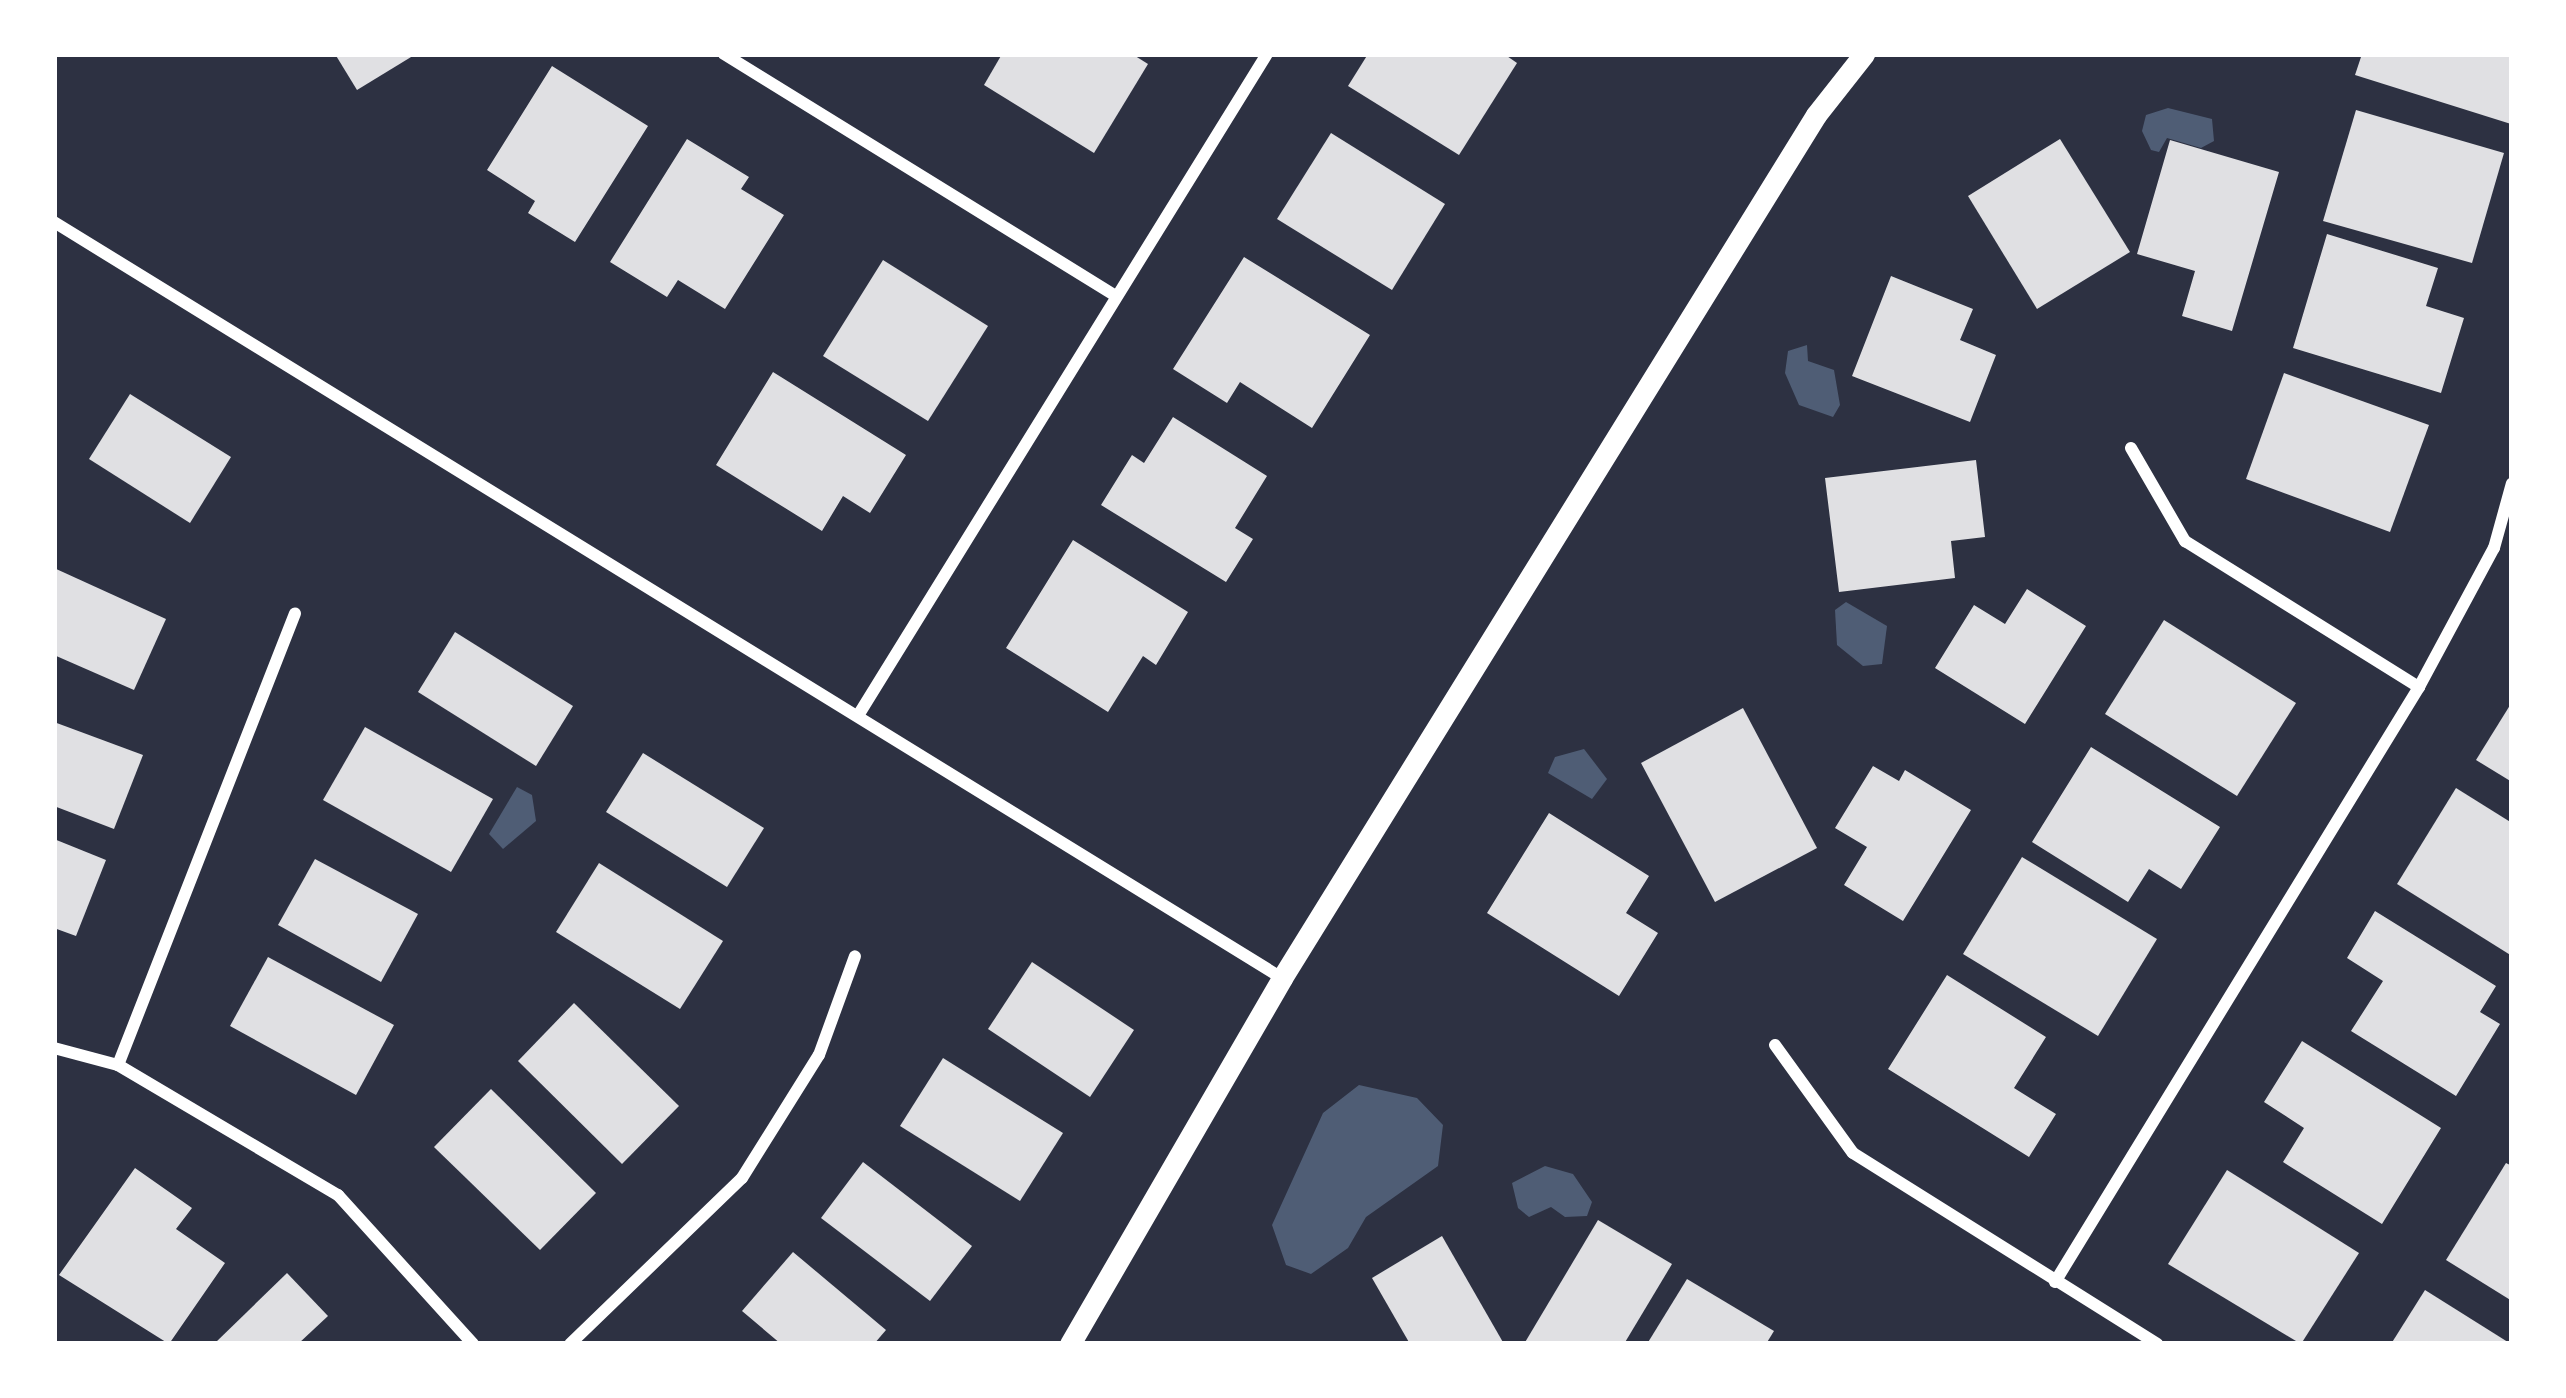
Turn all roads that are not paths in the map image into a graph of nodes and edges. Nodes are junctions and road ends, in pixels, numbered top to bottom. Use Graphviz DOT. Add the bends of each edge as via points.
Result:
graph roads {
  1 [pos="724,54"];
  2 [pos="1267,54"];
  3 [pos="1864,54"];
  4 [pos="54,223"];
  5 [pos="1116,296"];
  6 [pos="2131,448"];
  7 [pos="2512,483"];
  8 [pos="295,614"];
  9 [pos="2419,687"];
  10 [pos="860,714"];
  11 [pos="855,956"];
  12 [pos="1282,978"];
  13 [pos="1775,1045"];
  14 [pos="54,1048"];
  15 [pos="118,1065"];
  16 [pos="2055,1282"];
  17 [pos="473,1344"];
  18 [pos="570,1344"];
  19 [pos="1070,1344"];
  20 [pos="2157,1344"];
  1 -- 5 [label="street"];
  2 -- 5 [label="street"];
  3 -- 12 [label="street" via="1804,135"];
  4 -- 10 [label="street"];
  5 -- 10 [label="street"];
  6 -- 9 [label="street" via="2185,541"];
  7 -- 9 [label="street" via="2494,548"];
  8 -- 15 [label="street"];
  9 -- 16 [label="street"];
  10 -- 12 [label="street"];
  11 -- 18 [label="street" via="819,1054 742,1178"];
  12 -- 19 [label="street"];
  13 -- 16 [label="street" via="1853,1153"];
  14 -- 15 [label="street"];
  15 -- 17 [label="street" via="338,1195"];
  16 -- 20 [label="street"];
}
